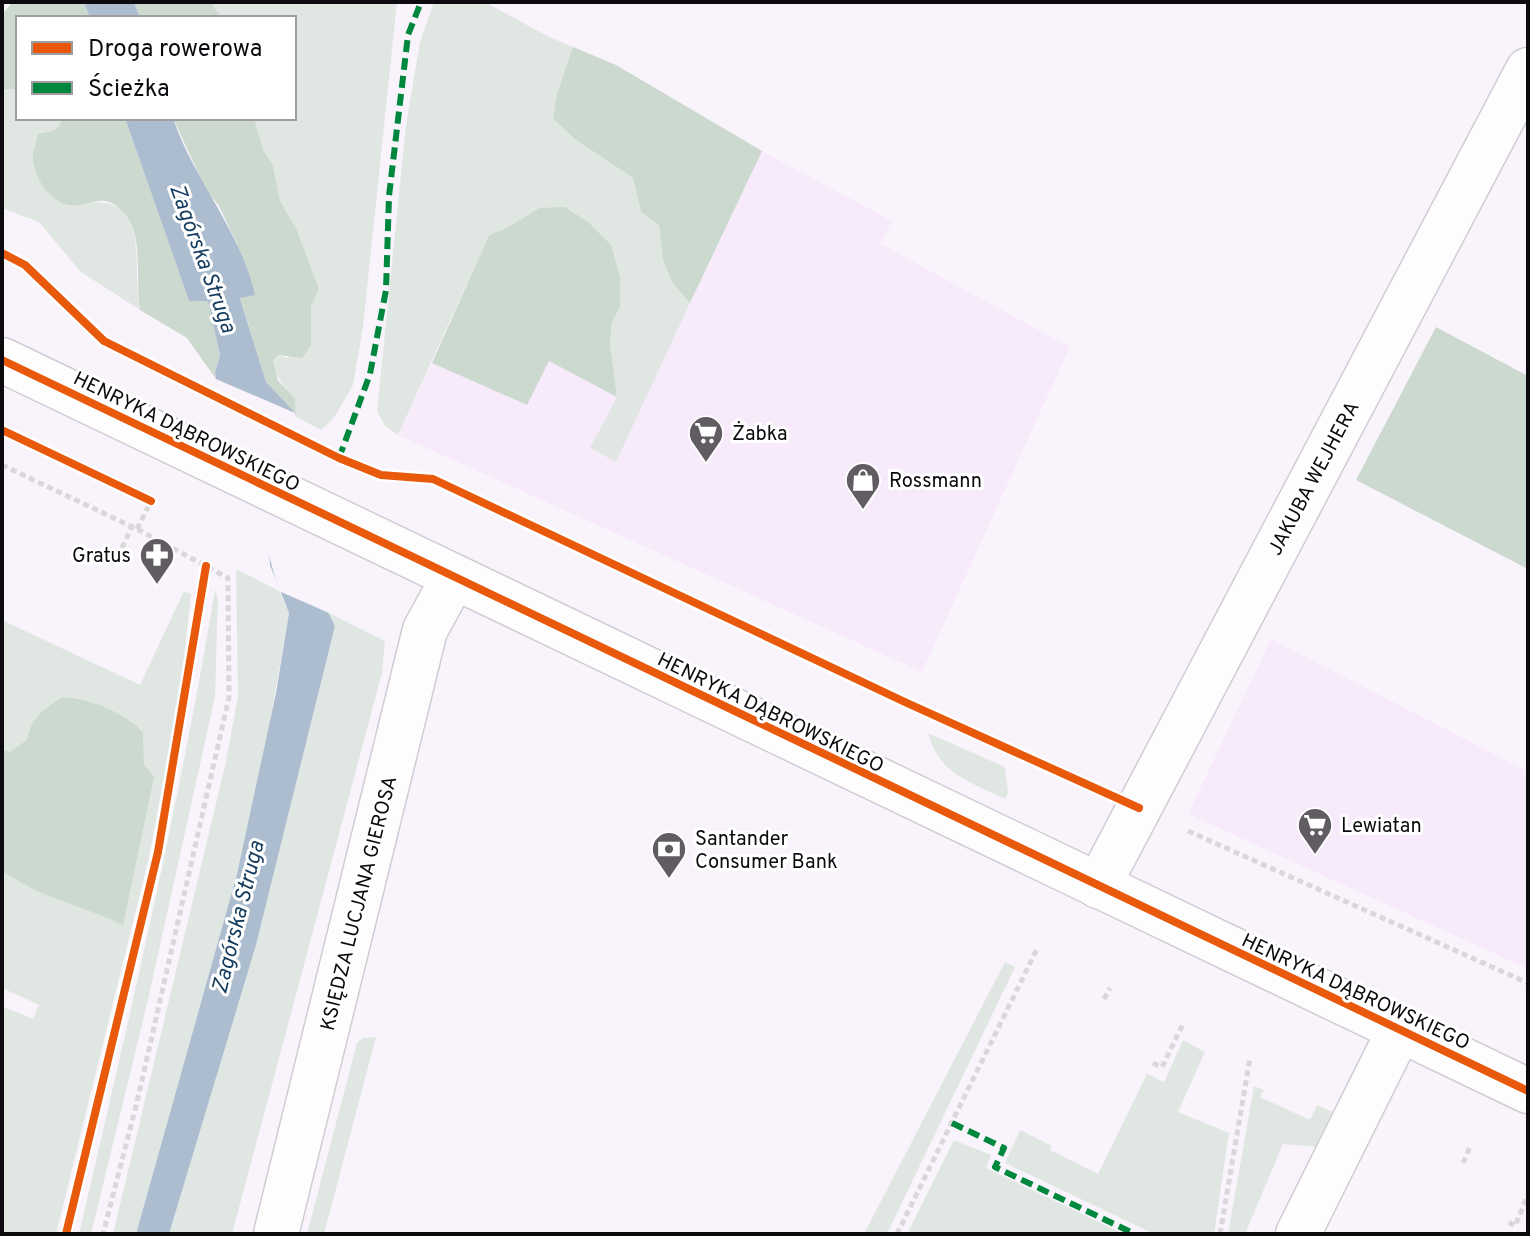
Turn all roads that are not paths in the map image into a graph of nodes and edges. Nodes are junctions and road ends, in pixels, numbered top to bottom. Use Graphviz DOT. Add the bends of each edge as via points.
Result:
graph roads {
  1 [pos="1528,70"];
  2 [pos="2,360"];
  3 [pos="454,577"];
  4 [pos="1098,886"];
  5 [pos="1400,1029"];
  6 [pos="1528,1091"];
  7 [pos="276,1234"];
  8 [pos="1298,1234"];
  1 -- 4 [label="street, JAKUBA WEJHERA"];
  2 -- 3 [label="street, HENRYKA DĄBROWSKIEGO"];
  3 -- 4 [label="street, HENRYKA DĄBROWSKIEGO"];
  3 -- 7 [label="street, KSIĘDZA LUCJANA GIEROSA" via="425,630"];
  4 -- 5 [label="street, HENRYKA DĄBROWSKIEGO"];
  5 -- 6 [label="street, HENRYKA DĄBROWSKIEGO"];
  5 -- 8 [label="street"];
}
